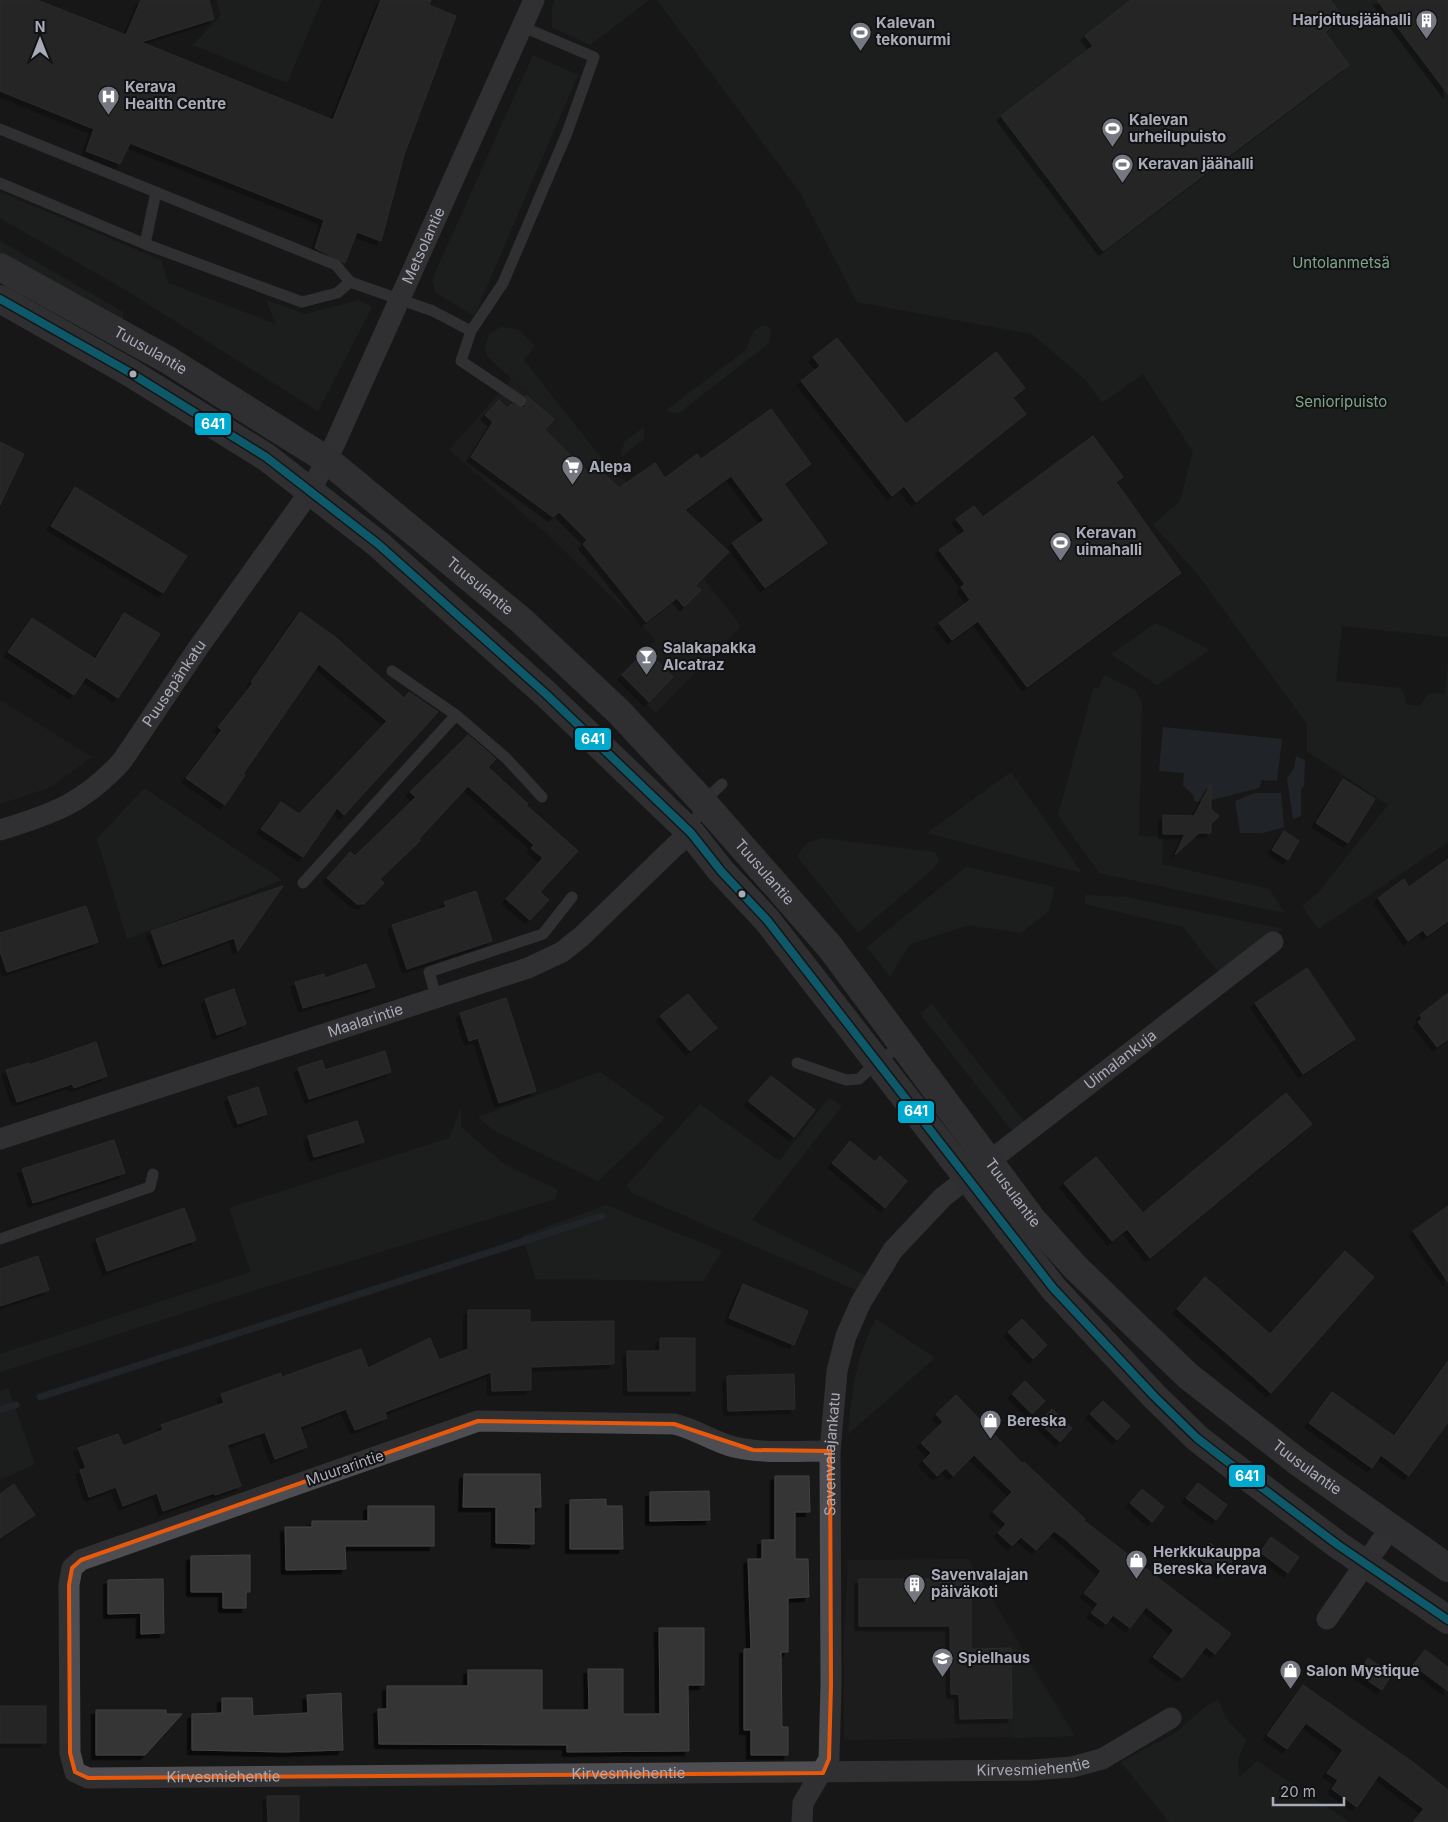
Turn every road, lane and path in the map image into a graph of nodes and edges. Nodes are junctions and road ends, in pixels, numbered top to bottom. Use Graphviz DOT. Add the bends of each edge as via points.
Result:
graph roads {
  1 [pos="534,0"];
  2 [pos="523,27"];
  3 [pos="0,129"];
  4 [pos="0,183"];
  5 [pos="156,192"];
  6 [pos="145,244"];
  7 [pos="0,267"];
  8 [pos="350,282"];
  9 [pos="0,299"];
  10 [pos="400,300"];
  11 [pos="470,331"];
  12 [pos="521,401"];
  13 [pos="327,460"];
  14 [pos="311,490"];
  15 [pos="392,671"];
  16 [pos="456,715"];
  17 [pos="722,784"];
  18 [pos="542,797"];
  19 [pos="703,802"];
  20 [pos="0,830"];
  21 [pos="691,833"];
  22 [pos="303,883"];
  23 [pos="572,897"];
  24 [pos="1273,942"];
  25 [pos="437,998"];
  26 [pos="914,1058"];
  27 [pos="877,1062"];
  28 [pos="797,1063"];
  29 [pos="0,1139"];
  30 [pos="990,1160"];
  31 [pos="153,1174"];
  32 [pos="968,1178"];
  33 [pos="0,1239"];
  34 [pos="830,1451"];
  35 [pos="1391,1527"];
  36 [pos="1365,1564"];
  37 [pos="1448,1568"];
  38 [pos="1327,1618"];
  39 [pos="1448,1620"];
  40 [pos="1171,1718"];
  41 [pos="75,1772"];
  42 [pos="823,1773"];
  43 [pos="802,1822"];
  1 -- 2 [label="street, Metsolantie"];
  2 -- 10 [label="street, Metsolantie"];
  2 -- 11 [label="lane" via="594,57 567,133 503,283"];
  3 -- 5 [label="lane"];
  4 -- 6 [label="lane"];
  5 -- 6 [label="lane"];
  5 -- 8 [label="lane" via="336,265"];
  6 -- 8 [label="lane" via="302,302 337,293"];
  7 -- 13 [label="main road, Tuusulantie" via="168,360"];
  8 -- 10 [label="lane"];
  9 -- 14 [label="main road, Tuusulantie" via="129,372 266,457"];
  10 -- 11 [label="lane" via="433,311"];
  10 -- 13 [label="street, Metsolantie"];
  11 -- 12 [label="lane" via="461,361"];
  13 -- 14 [label="street, Metsolantie"];
  13 -- 19 [label="main road, Tuusulantie" via="522,621 619,712"];
  14 -- 20 [label="street, Puusepänkatu" via="122,761 93,790 68,807"];
  14 -- 21 [label="main road, Tuusulantie" via="378,544 547,695"];
  15 -- 16 [label="lane"];
  16 -- 18 [label="lane" via="506,758"];
  16 -- 22 [label="lane"];
  17 -- 19 [label="lane"];
  19 -- 21 [label="lane"];
  19 -- 26 [label="main road, Tuusulantie" via="830,947"];
  21 -- 25 [label="street, Maalarintie" via="562,952 528,968"];
  21 -- 27 [label="main road, Tuusulantie" via="767,920"];
  23 -- 25 [label="lane" via="543,934 428,972"];
  24 -- 30 [label="street, Uimalankuja"];
  25 -- 29 [label="street, Maalarintie"];
  26 -- 27 [label="lane" via="893,1051"];
  26 -- 30 [label="main road, Tuusulantie"];
  27 -- 28 [label="lane" via="858,1079 846,1080"];
  27 -- 32 [label="main road, Tuusulantie"];
  30 -- 32 [label="street, Uimalankuja"];
  30 -- 35 [label="main road, Tuusulantie" via="1032,1219 1076,1268 1188,1376 1298,1462"];
  31 -- 33 [label="lane" via="150,1187"];
  32 -- 34 [label="street, Savenvalajankatu" via="943,1197 893,1250 861,1302 846,1336 837,1371"];
  32 -- 36 [label="main road, Tuusulantie" via="1053,1288 1154,1396 1224,1459"];
  34 -- 41 [label="street, Muurarintie" via="753,1450 732,1446 693,1428 674,1424 478,1421 81,1560 72,1568 69,1585 70,1753"];
  34 -- 42 [label="street, Savenvalajankatu" via="831,1685 829,1759"];
  35 -- 36 [label="street"];
  35 -- 37 [label="main road, Tuusulantie"];
  36 -- 38 [label="street"];
  36 -- 39 [label="main road, Tuusulantie"];
  40 -- 42 [label="street, Kirvesmiehentie" via="1102,1759 1072,1767"];
  41 -- 42 [label="street, Kirvesmiehentie" via="88,1778"];
  42 -- 43 [label="street, Savenvalajankatu" via="803,1804"];
}
